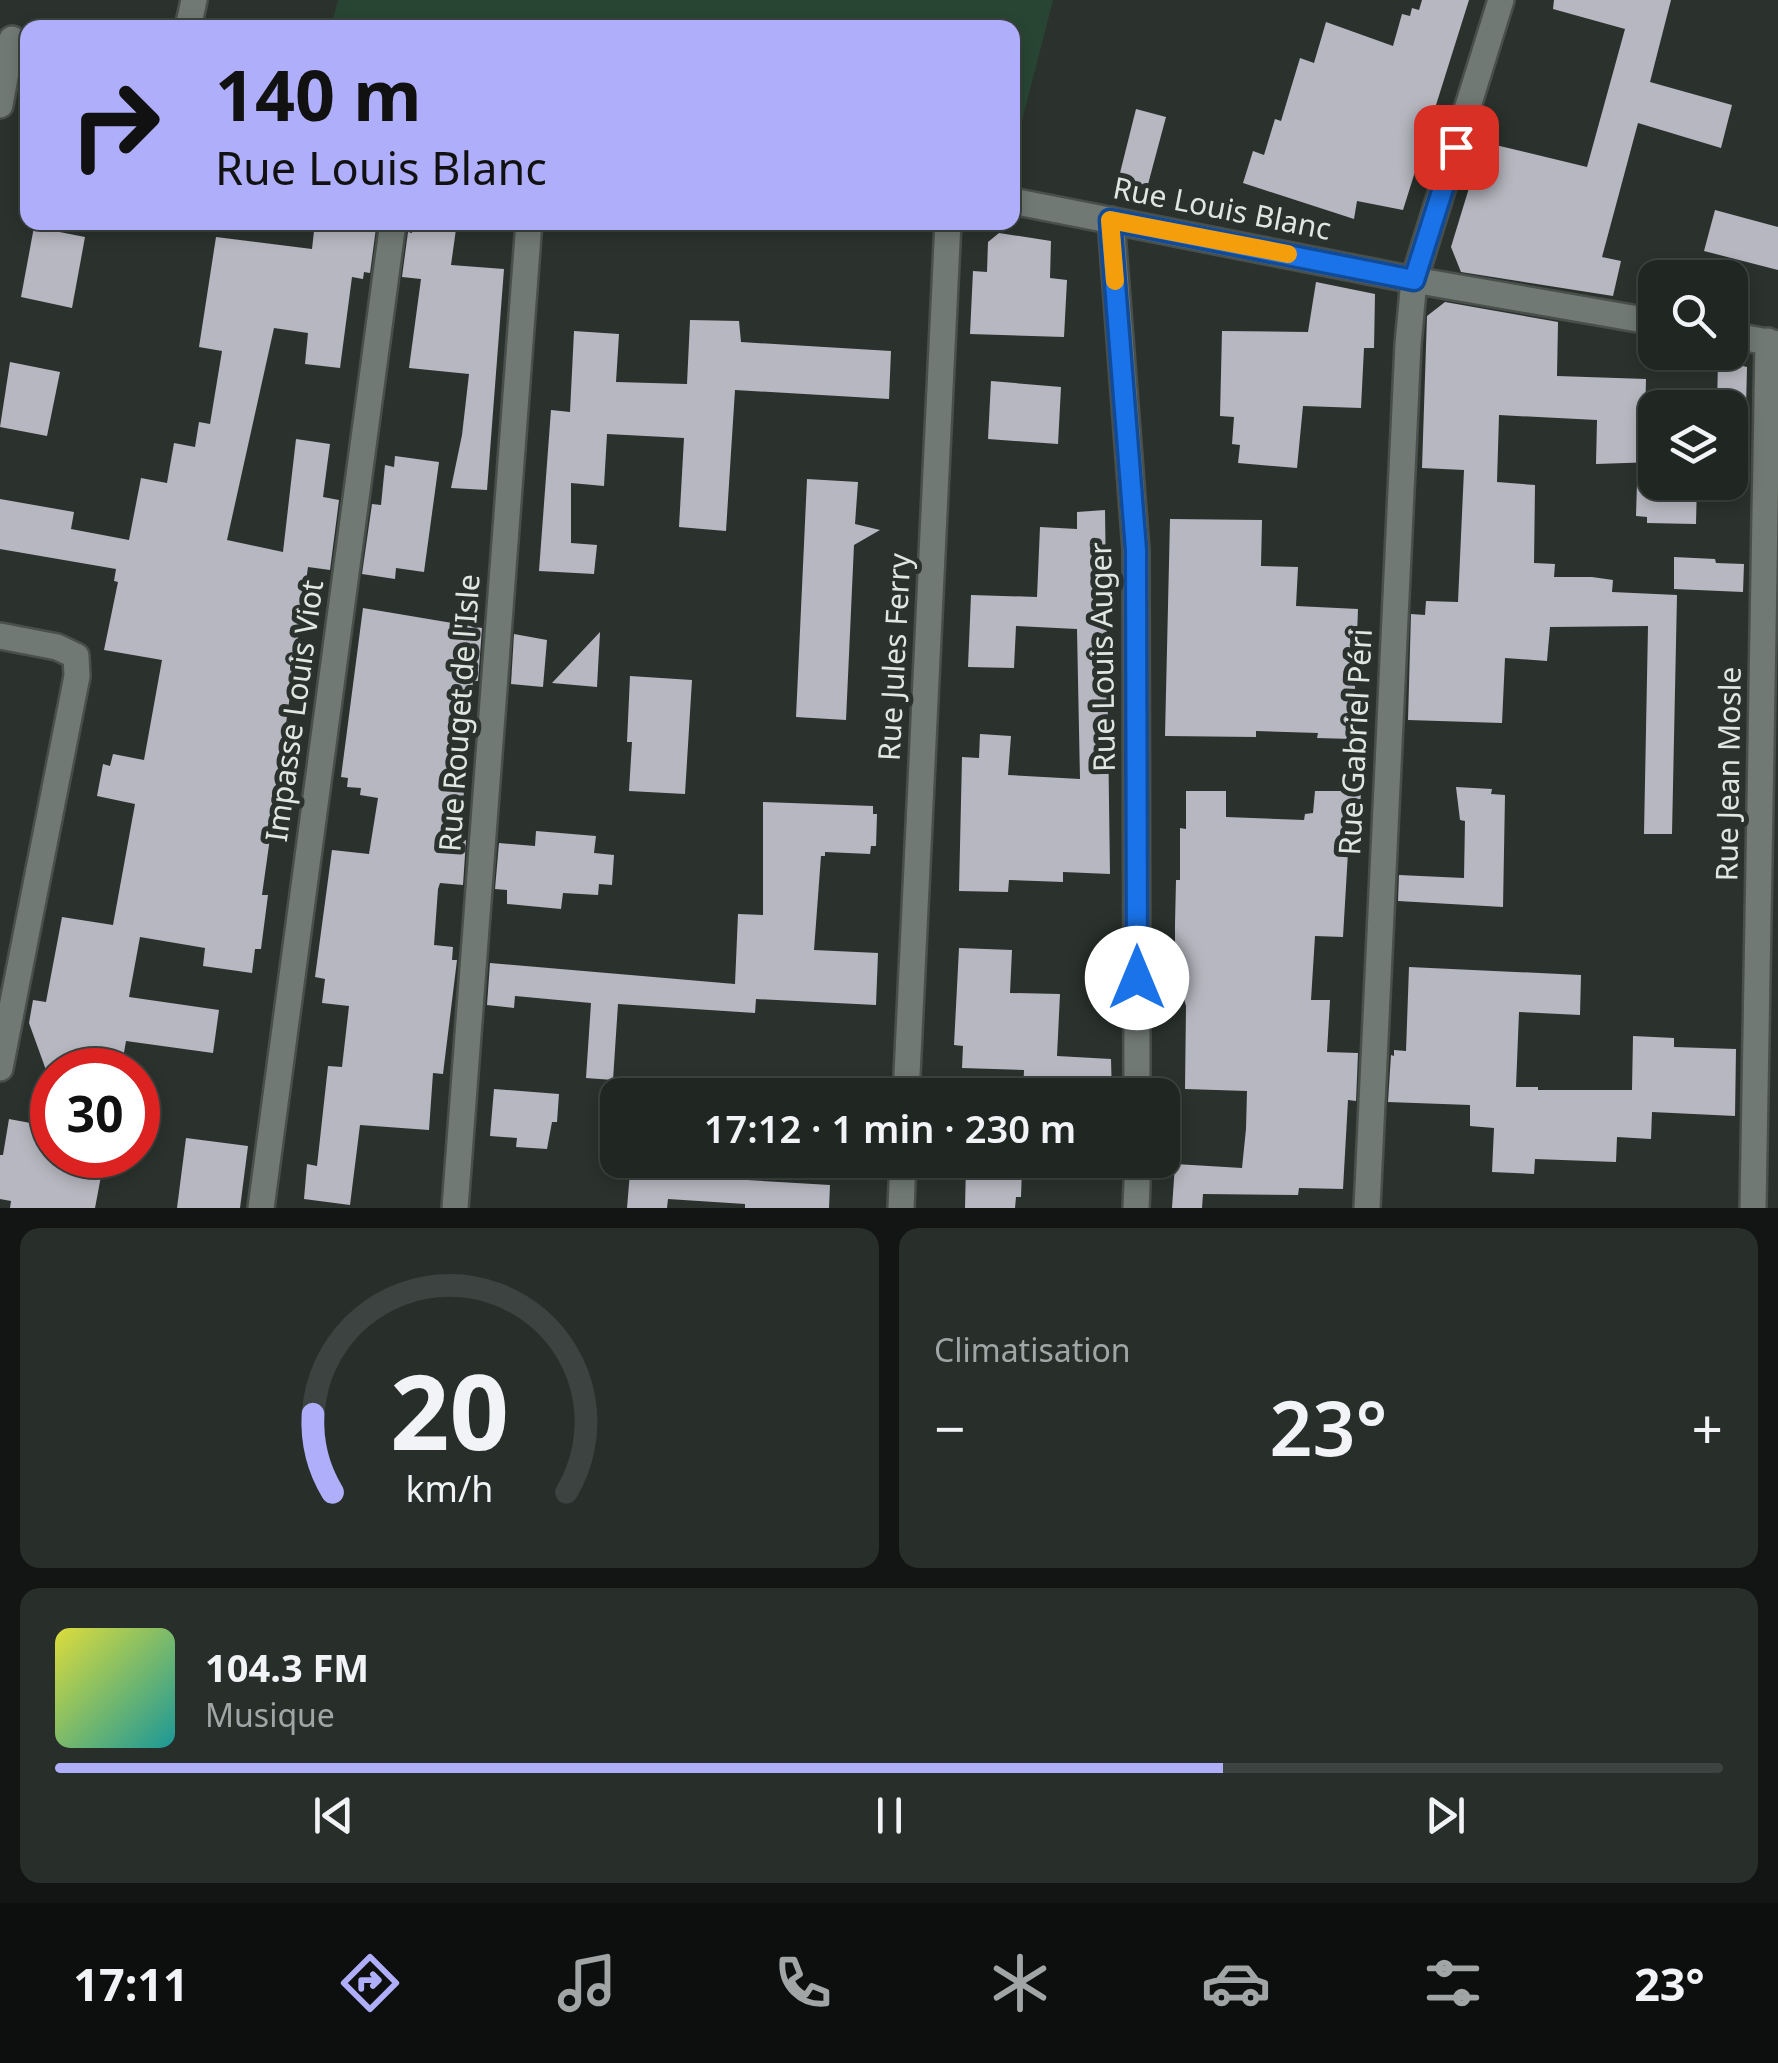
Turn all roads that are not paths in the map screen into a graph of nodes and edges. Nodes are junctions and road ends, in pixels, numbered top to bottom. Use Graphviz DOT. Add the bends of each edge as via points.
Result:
graph roads {
  1 [pos="1502,0"];
  2 [pos="13,39"];
  3 [pos="0,105"];
  4 [pos="1020,203"];
  5 [pos="1110,220"];
  6 [pos="392,230"];
  7 [pos="528,230"];
  8 [pos="948,230"];
  9 [pos="1414,280"];
  10 [pos="1638,319"];
  11 [pos="1748,338"];
  12 [pos="1773,342"];
  13 [pos="0,636"];
  14 [pos="0,1068"];
  15 [pos="907,1078"];
  16 [pos="1137,1078"];
  17 [pos="902,1178"];
  18 [pos="1137,1178"];
  19 [pos="260,1208"];
  20 [pos="455,1208"];
  21 [pos="901,1208"];
  22 [pos="1136,1208"];
  23 [pos="1367,1208"];
  24 [pos="1753,1208"];
  1 -- 9 [label="street, Rue Gabriel Péri"];
  2 -- 3 [label="street"];
  4 -- 5 [label="street, Rue Louis Blanc"];
  5 -- 9 [label="street, Rue Louis Blanc"];
  5 -- 16 [label="street, Rue Louis Auger" via="1136,550"];
  6 -- 19 [label="street, Impasse Louis Viot"];
  7 -- 20 [label="street, Rue Rouget de l'Isle"];
  8 -- 15 [label="street, Rue Jules Ferry"];
  9 -- 10 [label="street, Rue Louis Blanc"];
  9 -- 23 [label="street, Rue Gabriel Péri"];
  11 -- 12 [label="street"];
  12 -- 24 [label="street, Rue Jean Mosle"];
  13 -- 14 [label="street" via="76,656 77,676"];
  17 -- 21 [label="street"];
  18 -- 22 [label="street"];
}
